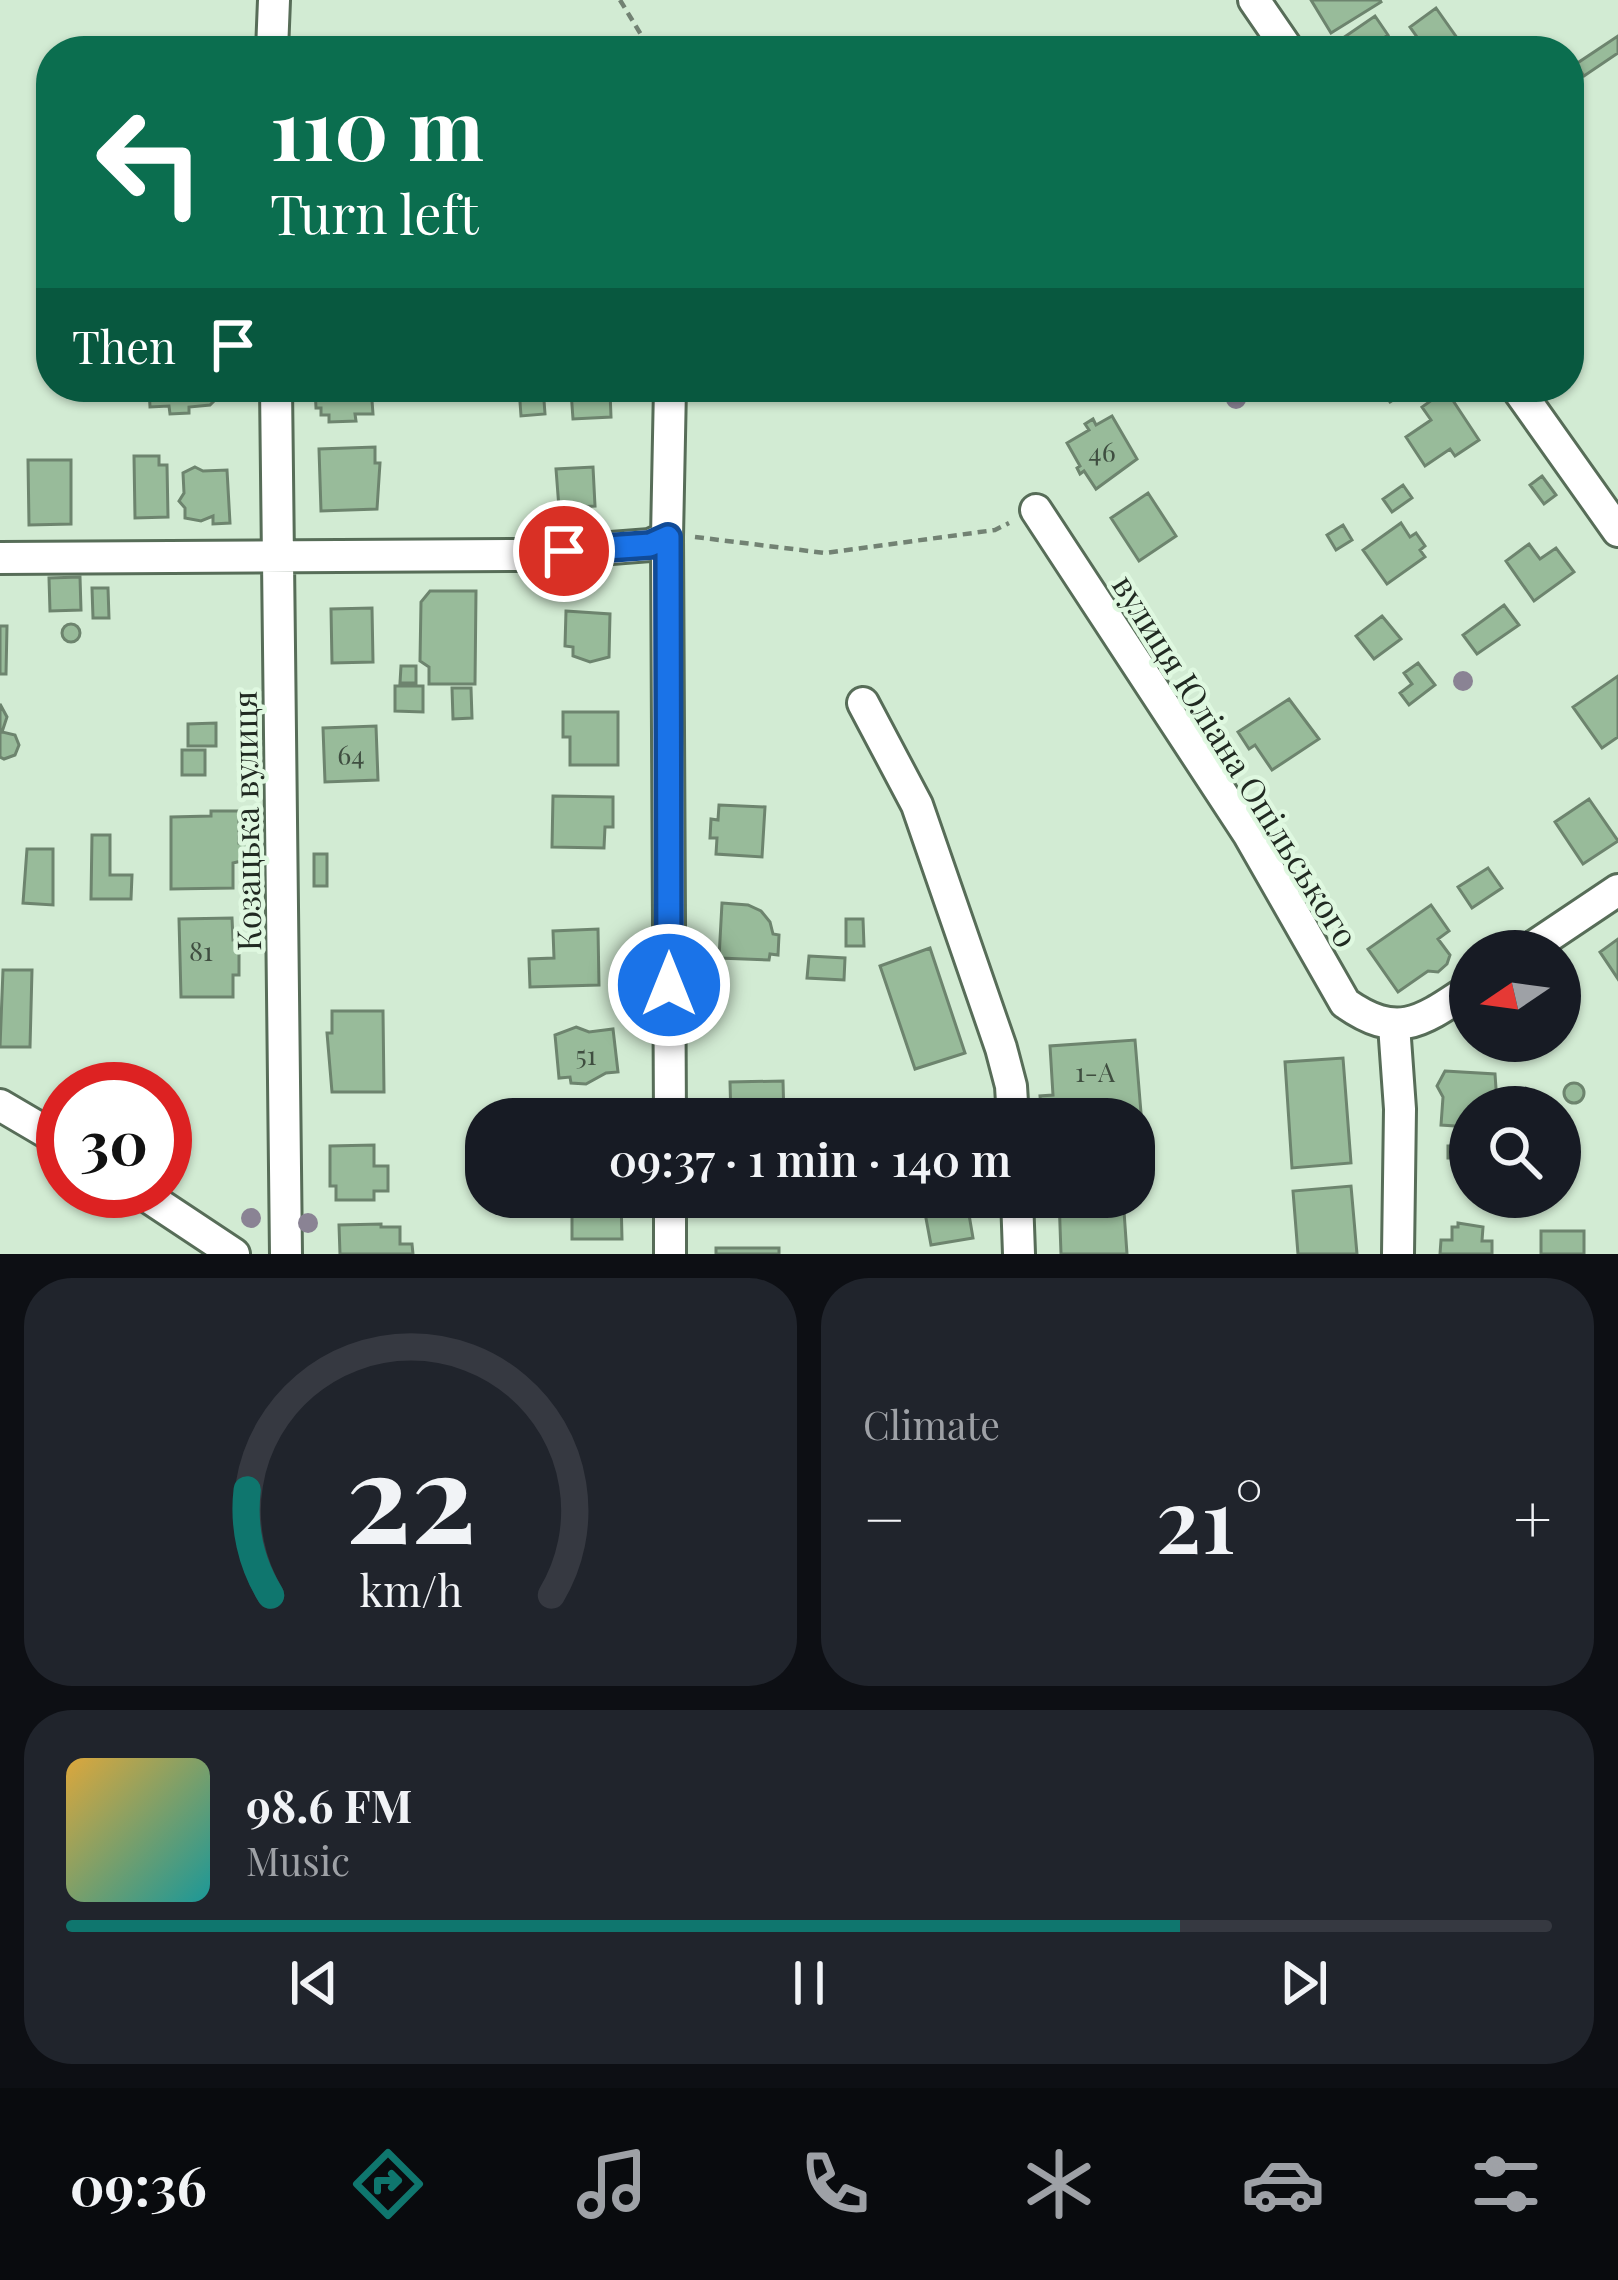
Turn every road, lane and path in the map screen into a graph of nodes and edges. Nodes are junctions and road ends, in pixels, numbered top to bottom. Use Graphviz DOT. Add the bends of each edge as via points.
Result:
graph roads {
  1 [pos="274,0"];
  2 [pos="620,0"];
  3 [pos="1254,0"];
  4 [pos="273,36"];
  5 [pos="642,36"];
  6 [pos="1279,36"];
  7 [pos="275,402"];
  8 [pos="670,402"];
  9 [pos="1527,402"];
  10 [pos="1036,510"];
  11 [pos="1618,531"];
  12 [pos="668,537"];
  13 [pos="0,558"];
  14 [pos="278,558"];
  15 [pos="863,703"];
  16 [pos="1618,890"];
  17 [pos="1558,930"];
  18 [pos="1449,1004"];
  19 [pos="1394,1025"];
  20 [pos="670,1098"];
  21 [pos="1011,1098"];
  22 [pos="0,1105"];
  23 [pos="36,1126"];
  24 [pos="180,1218"];
  25 [pos="670,1218"];
  26 [pos="1017,1218"];
  27 [pos="234,1254"];
  28 [pos="286,1254"];
  29 [pos="670,1254"];
  30 [pos="1019,1254"];
  31 [pos="1398,1254"];
  1 -- 4 [label="street"];
  2 -- 5 [label="path"];
  3 -- 6 [label="street"];
  7 -- 14 [label="street, Козацька вулиця"];
  8 -- 12 [label="street"];
  9 -- 11 [label="street"];
  10 -- 12 [label="path" via="995,530 825,553"];
  10 -- 19 [label="street, вулиця Юліана Опільського" via="1249,835 1346,1003 1372,1022"];
  12 -- 14 [label="street" via="521,555"];
  12 -- 20 [label="street"];
  13 -- 14 [label="street"];
  14 -- 28 [label="street, Козацька вулиця"];
  15 -- 21 [label="street" via="917,805"];
  16 -- 17 [label="street"];
  18 -- 19 [label="street"];
  19 -- 31 [label="street"];
  22 -- 23 [label="street"];
  24 -- 27 [label="street"];
  25 -- 29 [label="street"];
  26 -- 30 [label="street"];
}
